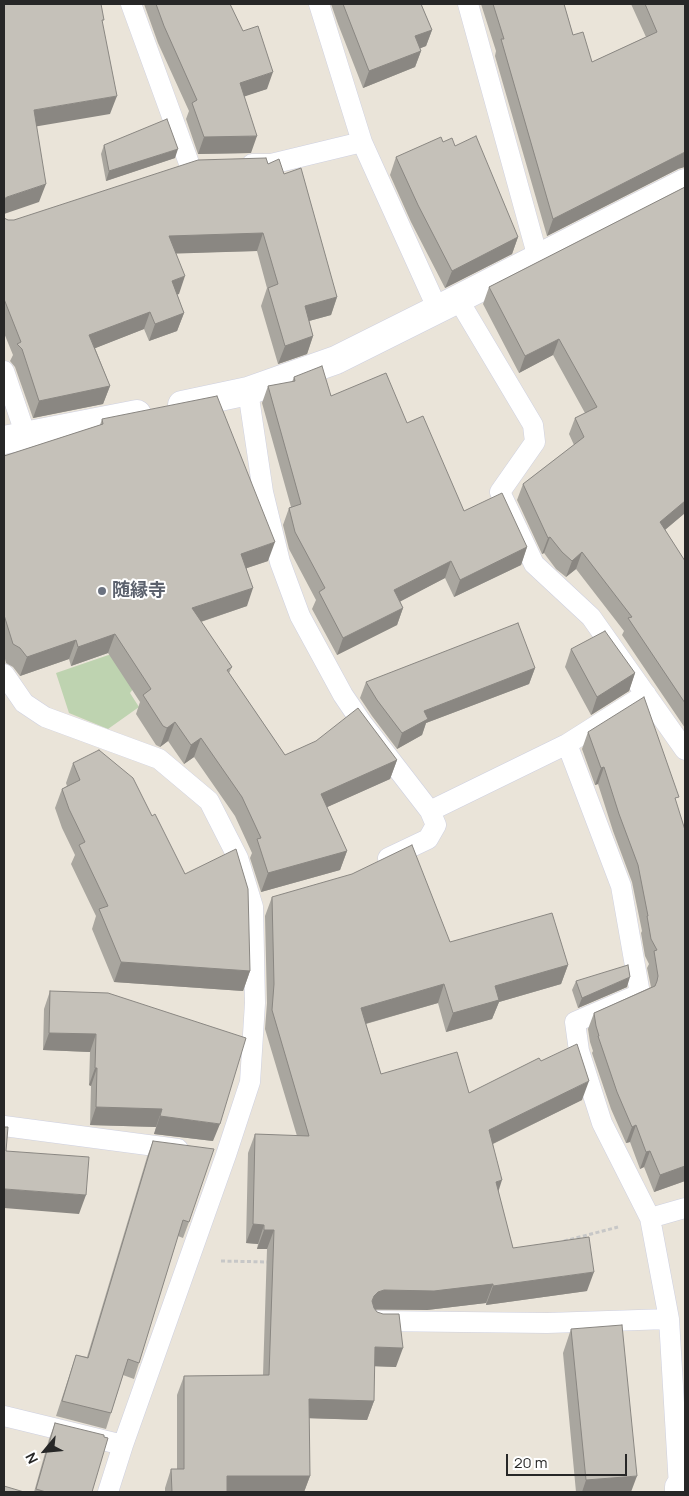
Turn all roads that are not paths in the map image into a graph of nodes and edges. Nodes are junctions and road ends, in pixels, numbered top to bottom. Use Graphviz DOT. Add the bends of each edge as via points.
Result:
graph roads {
  1 [pos="131,4"];
  2 [pos="318,4"];
  3 [pos="468,4"];
  4 [pos="362,142"];
  5 [pos="235,165"];
  6 [pos="189,168"];
  7 [pos="685,183"];
  8 [pos="538,258"];
  9 [pos="448,304"];
  10 [pos="4,371"];
  11 [pos="248,391"];
  12 [pos="15,438"];
  13 [pos="4,674"];
  14 [pos="646,694"];
  15 [pos="567,744"];
  16 [pos="685,750"];
  17 [pos="430,811"];
  18 [pos="368,869"];
  19 [pos="4,1126"];
  20 [pos="210,1153"];
  21 [pos="685,1208"];
  22 [pos="650,1218"];
  23 [pos="669,1319"];
  24 [pos="377,1321"];
  25 [pos="4,1416"];
  26 [pos="122,1445"];
  27 [pos="681,1488"];
  28 [pos="108,1492"];
  1 -- 6 [label="lane"];
  2 -- 4 [label="lane"];
  3 -- 8 [label="lane"];
  4 -- 5 [label="lane" via="271,164"];
  4 -- 9 [label="lane"];
  7 -- 8 [label="street"];
  8 -- 9 [label="street"];
  9 -- 11 [label="street" via="336,360"];
  9 -- 14 [label="lane" via="533,425 535,442 500,492 534,564 590,617"];
  10 -- 12 [label="lane"];
  11 -- 12 [label="street"];
  11 -- 17 [label="lane" via="263,492 280,562 300,616 343,695"];
  13 -- 20 [label="lane" via="24,703 45,717 159,759 209,801 262,904 250,1082"];
  14 -- 15 [label="lane"];
  14 -- 16 [label="lane"];
  15 -- 17 [label="lane"];
  15 -- 22 [label="lane" via="621,886 640,994 575,1022 579,1051 602,1123"];
  17 -- 18 [label="lane" via="436,825 428,839"];
  19 -- 20 [label="lane"];
  20 -- 26 [label="lane" via="188,1261"];
  21 -- 22 [label="lane"];
  22 -- 23 [label="lane"];
  23 -- 24 [label="lane" via="547,1323"];
  23 -- 27 [label="lane"];
  25 -- 26 [label="lane"];
  26 -- 28 [label="lane"];
}
